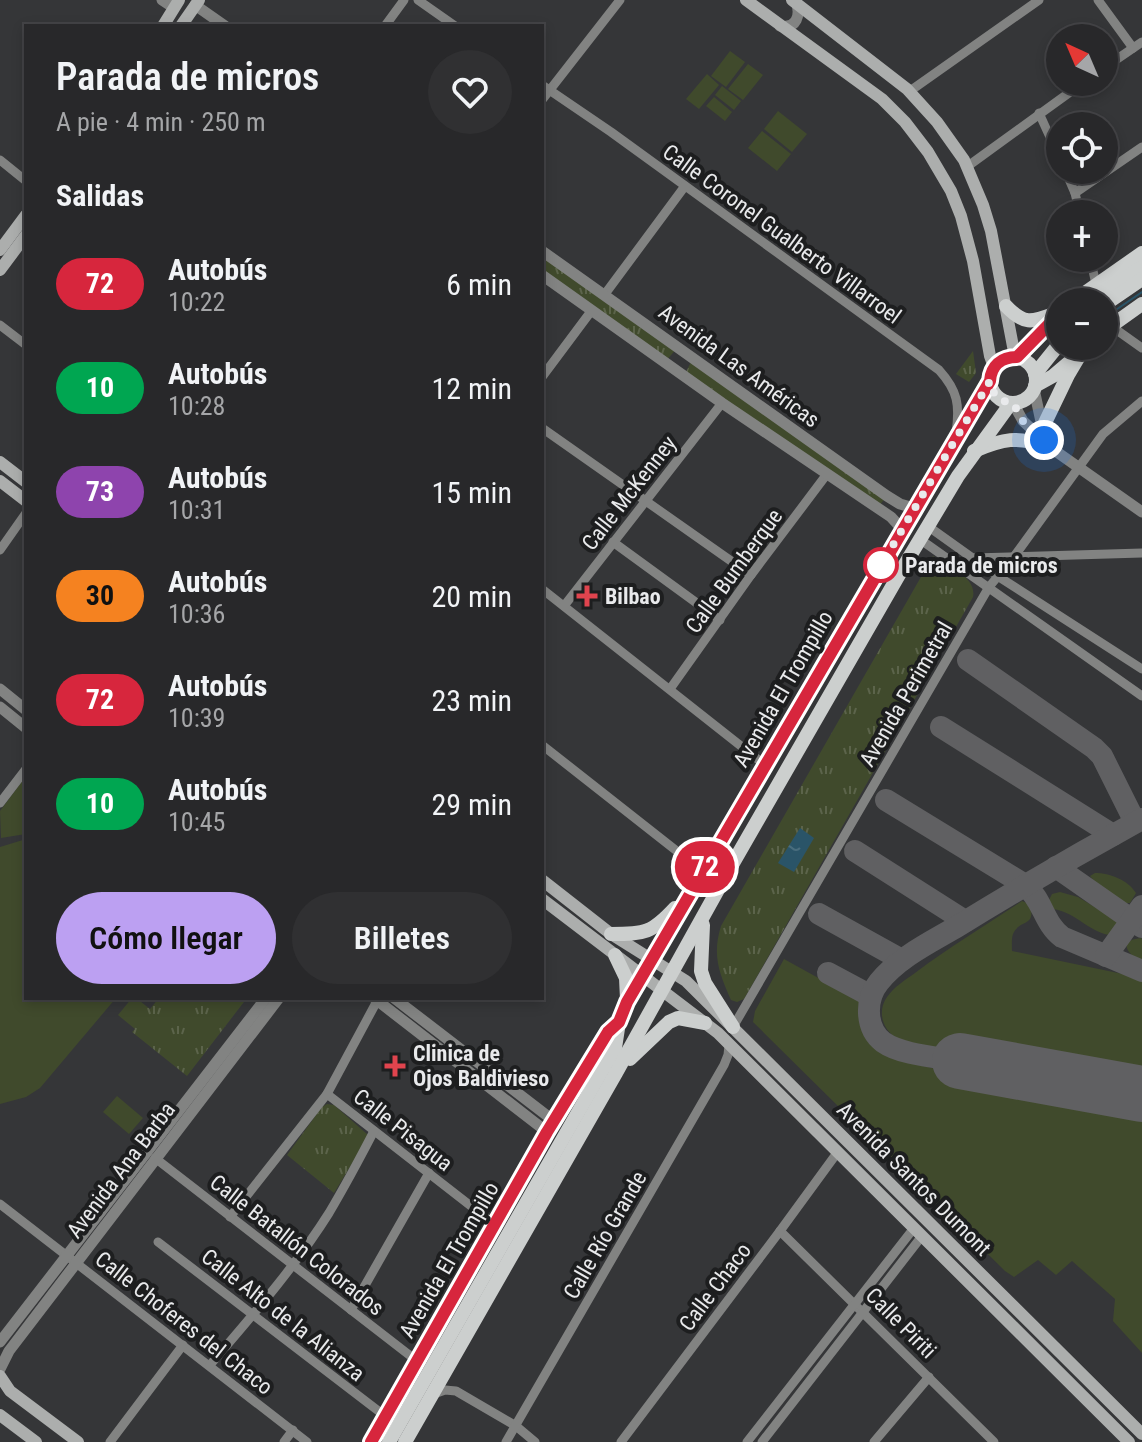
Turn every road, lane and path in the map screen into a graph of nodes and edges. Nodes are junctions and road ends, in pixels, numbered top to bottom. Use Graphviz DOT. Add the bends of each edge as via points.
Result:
graph roads {
  1 [pos="162,0"];
  2 [pos="404,0"];
  3 [pos="418,0"];
  4 [pos="620,0"];
  5 [pos="746,0"];
  6 [pos="1039,0"];
  7 [pos="1098,0"];
  8 [pos="795,1"];
  9 [pos="193,2"];
  10 [pos="176,4"];
  11 [pos="164,24"];
  12 [pos="186,24"];
  13 [pos="217,24"];
  14 [pos="386,24"];
  15 [pos="452,24"];
  16 [pos="780,26"];
  17 [pos="1142,42"];
  18 [pos="1133,48"];
  19 [pos="1118,58"];
  20 [pos="546,88"];
  21 [pos="910,91"];
  22 [pos="1064,96"];
  23 [pos="922,104"];
  24 [pos="892,109"];
  25 [pos="1039,113"];
  26 [pos="905,122"];
  27 [pos="1046,128"];
  28 [pos="1142,147"];
  29 [pos="0,160"];
  30 [pos="968,166"];
  31 [pos="24,179"];
  32 [pos="1071,184"];
  33 [pos="685,186"];
  34 [pos="1075,193"];
  35 [pos="1077,200"];
  36 [pos="24,218"];
  37 [pos="24,238"];
  38 [pos="0,250"];
  39 [pos="544,252"];
  40 [pos="1142,253"];
  41 [pos="973,261"];
  42 [pos="1142,267"];
  43 [pos="0,270"];
  44 [pos="1093,272"];
  45 [pos="544,276"];
  46 [pos="1142,279"];
  47 [pos="1096,284"];
  48 [pos="1091,288"];
  49 [pos="1111,288"];
  50 [pos="605,294"];
  51 [pos="1118,295"];
  52 [pos="1004,301"];
  53 [pos="1142,304"];
  54 [pos="592,310"];
  55 [pos="1046,317"];
  56 [pos="1118,322"];
  57 [pos="0,325"];
  58 [pos="1046,326"];
  59 [pos="1046,327"];
  60 [pos="1043,329"];
  61 [pos="1118,335"];
  62 [pos="24,343"];
  63 [pos="1142,348"];
  64 [pos="685,352"];
  65 [pos="1016,357"];
  66 [pos="1049,360"];
  67 [pos="1071,360"];
  68 [pos="1078,360"];
  69 [pos="674,368"];
  70 [pos="544,374"];
  71 [pos="992,374"];
  72 [pos="1034,383"];
  73 [pos="1142,401"];
  74 [pos="722,403"];
  75 [pos="1012,403"];
  76 [pos="544,429"];
  77 [pos="1045,438"];
  78 [pos="955,439"];
  79 [pos="974,451"];
  80 [pos="0,462"];
  81 [pos="1078,467"];
  82 [pos="827,474"];
  83 [pos="24,480"];
  84 [pos="0,481"];
  85 [pos="887,496"];
  86 [pos="24,499"];
  87 [pos="646,499"];
  88 [pos="877,508"];
  89 [pos="914,508"];
  90 [pos="1142,512"];
  91 [pos="24,516"];
  92 [pos="902,529"];
  93 [pos="925,533"];
  94 [pos="613,542"];
  95 [pos="0,550"];
  96 [pos="1142,553"];
  97 [pos="973,558"];
  98 [pos="1013,558"];
  99 [pos="751,575"];
  100 [pos="999,577"];
  101 [pos="989,587"];
  102 [pos="544,591"];
  103 [pos="564,606"];
  104 [pos="720,620"];
  105 [pos="1142,669"];
  106 [pos="0,689"];
  107 [pos="670,689"];
  108 [pos="1142,696"];
  109 [pos="0,707"];
  110 [pos="24,708"];
  111 [pos="24,726"];
  112 [pos="544,747"];
  113 [pos="765,765"];
  114 [pos="24,772"];
  115 [pos="0,803"];
  116 [pos="705,869"];
  117 [pos="544,882"];
  118 [pos="694,886"];
  119 [pos="544,901"];
  120 [pos="704,914"];
  121 [pos="611,934"];
  122 [pos="615,955"];
  123 [pos="653,959"];
  124 [pos="673,972"];
  125 [pos="643,975"];
  126 [pos="663,990"];
  127 [pos="265,1000"];
  128 [pos="277,1000"];
  129 [pos="375,1000"];
  130 [pos="377,1000"];
  131 [pos="396,1000"];
  132 [pos="627,1002"];
  133 [pos="619,1022"];
  134 [pos="705,1023"];
  135 [pos="733,1027"];
  136 [pos="729,1045"];
  137 [pos="217,1070"];
  138 [pos="616,1073"];
  139 [pos="327,1094"];
  140 [pos="551,1127"];
  141 [pos="374,1131"];
  142 [pos="156,1151"];
  143 [pos="837,1153"];
  144 [pos="429,1173"];
  145 [pos="0,1204"];
  146 [pos="230,1217"];
  147 [pos="494,1224"];
  148 [pos="780,1231"];
  149 [pos="918,1232"];
  150 [pos="158,1242"];
  151 [pos="71,1258"];
  152 [pos="292,1265"];
  153 [pos="854,1303"];
  154 [pos="351,1310"];
  155 [pos="863,1311"];
  156 [pos="254,1314"];
  157 [pos="450,1336"];
  158 [pos="0,1342"];
  159 [pos="183,1345"];
  160 [pos="417,1361"];
  161 [pos="450,1363"];
  162 [pos="210,1365"];
  163 [pos="0,1369"];
  164 [pos="0,1377"];
  165 [pos="929,1377"];
  166 [pos="0,1386"];
  167 [pos="400,1391"];
  168 [pos="456,1391"];
  169 [pos="430,1397"];
  170 [pos="32,1408"];
  171 [pos="0,1415"];
  172 [pos="385,1416"];
  173 [pos="516,1426"];
  174 [pos="17,1427"];
  175 [pos="293,1430"];
  176 [pos="1142,1434"];
  177 [pos="36,1442"];
  178 [pos="78,1442"];
  179 [pos="110,1442"];
  180 [pos="284,1442"];
  181 [pos="307,1442"];
  182 [pos="371,1442"];
  183 [pos="389,1442"];
  184 [pos="405,1442"];
  185 [pos="506,1442"];
  186 [pos="535,1442"];
  187 [pos="621,1442"];
  188 [pos="747,1442"];
  189 [pos="762,1442"];
  190 [pos="874,1442"];
  191 [pos="994,1442"];
  192 [pos="1129,1442"];
  1 -- 10 [label="street"];
  2 -- 14 [label="street"];
  3 -- 15 [label="street"];
  4 -- 20 [label="street"];
  5 -- 16 [label="main road"];
  6 -- 21 [label="street"];
  7 -- 18 [label="street"];
  8 -- 16 [label="street" via="797,20"];
  8 -- 21 [label="main road"];
  9 -- 12 [label="main road"];
  9 -- 13 [label="street"];
  10 -- 11 [label="main road"];
  16 -- 24 [label="main road"];
  17 -- 18 [label="street"];
  18 -- 19 [label="street"];
  20 -- 33 [label="street, Calle Coronel Gualberto Villarroel"];
  21 -- 23 [label="main road"];
  21 -- 24 [label="main road" via="905,103"];
  22 -- 25 [label="street"];
  23 -- 26 [label="main road" via="910,108"];
  23 -- 30 [label="main road"];
  24 -- 26 [label="main road"];
  25 -- 27 [label="street"];
  25 -- 30 [label="street"];
  26 -- 41 [label="main road" via="951,191"];
  28 -- 34 [label="street"];
  29 -- 31 [label="street"];
  30 -- 52 [label="main road" via="991,231"];
  32 -- 34 [label="street"];
  33 -- 50 [label="street"];
  33 -- 78 [label="street, Calle Coronel Gualberto Villarroel" via="939,370 958,404"];
  34 -- 35 [label="street"];
  36 -- 38 [label="main road"];
  37 -- 43 [label="main road"];
  39 -- 50 [label="street, Avenida Las Américas"];
  40 -- 47 [label="main road"];
  41 -- 52 [label="main road" via="984,301"];
  41 -- 71 [label="main road"];
  42 -- 49 [label="main road"];
  44 -- 47 [label="street"];
  45 -- 54 [label="street, Avenida Las Américas"];
  46 -- 51 [label="main road"];
  47 -- 48 [label="main road"];
  50 -- 64 [label="street, Avenida Las Américas"];
  52 -- 55 [label="main road" via="1023,321"];
  52 -- 65 [label="main road"];
  53 -- 56 [label="main road"];
  54 -- 69 [label="street, Avenida Las Américas"];
  54 -- 70 [label="street"];
  57 -- 62 [label="street"];
  58 -- 60 [label="main road"];
  59 -- 60 [label="main road"];
  60 -- 65 [label="main road"];
  61 -- 63 [label="street"];
  64 -- 69 [label="street"];
  64 -- 85 [label="street, Avenida Las Américas"];
  65 -- 71 [label="main road" via="1004,359"];
  65 -- 72 [label="main road" via="1029,363"];
  66 -- 72 [label="main road"];
  67 -- 72 [label="main road"];
  68 -- 77 [label="main road"];
  69 -- 74 [label="street, Avenida Las Américas"];
  71 -- 75 [label="main road" via="996,396"];
  71 -- 78 [label="main road, Avenida El Trompillo"];
  72 -- 75 [label="main road" via="1025,399"];
  72 -- 77 [label="street"];
  73 -- 81 [label="street, Avenida Perimetral" via="1103,434"];
  74 -- 82 [label="street, Avenida Las Américas"];
  74 -- 87 [label="street, Calle McKenney"];
  75 -- 77 [label="street" via="1023,421"];
  75 -- 79 [label="main road, Avenida El Trompillo"];
  76 -- 87 [label="street"];
  77 -- 79 [label="main road" via="1009,439"];
  77 -- 81 [label="street"];
  78 -- 89 [label="main road, Avenida El Trompillo"];
  79 -- 93 [label="main road, Avenida El Trompillo"];
  80 -- 83 [label="main road"];
  81 -- 90 [label="street"];
  81 -- 98 [label="street, Avenida Perimetral"];
  82 -- 88 [label="street, Avenida Las Américas"];
  82 -- 99 [label="street, Calle Bumberque"];
  84 -- 86 [label="main road"];
  85 -- 88 [label="street" via="887,506"];
  85 -- 89 [label="street, Avenida Las Américas"];
  87 -- 94 [label="street, Calle McKenney"];
  87 -- 99 [label="street"];
  88 -- 92 [label="street, Avenida Las Américas"];
  89 -- 92 [label="main road, Avenida El Trompillo"];
  91 -- 95 [label="street"];
  92 -- 113 [label="main road, Avenida El Trompillo"];
  93 -- 97 [label="street"];
  93 -- 101 [label="street"];
  93 -- 120 [label="main road, Avenida El Trompillo"];
  94 -- 103 [label="street, Calle McKenney"];
  94 -- 104 [label="street"];
  96 -- 98 [label="street"];
  97 -- 98 [label="street"];
  97 -- 100 [label="street"];
  98 -- 100 [label="street, Avenida Perimetral"];
  99 -- 104 [label="street, Calle Bumberque"];
  100 -- 101 [label="street, Avenida Perimetral"];
  100 -- 105 [label="street"];
  101 -- 108 [label="street"];
  101 -- 135 [label="street, Avenida Perimetral"];
  102 -- 103 [label="street"];
  103 -- 107 [label="street"];
  104 -- 107 [label="street, Calle Bumberque"];
  106 -- 110 [label="street"];
  107 -- 113 [label="street"];
  109 -- 111 [label="street"];
  112 -- 116 [label="street"];
  113 -- 116 [label="main road, Avenida El Trompillo"];
  114 -- 115 [label="street"];
  116 -- 118 [label="main road, Avenida El Trompillo"];
  117 -- 121 [label="main road, Avenida Santos Dumont"];
  118 -- 121 [label="main road" via="650,930"];
  118 -- 123 [label="main road, Avenida El Trompillo"];
  119 -- 122 [label="main road, Avenida Santos Dumont"];
  120 -- 124 [label="main road, Avenida El Trompillo"];
  120 -- 135 [label="main road" via="701,971"];
  121 -- 123 [label="main road, Avenida Santos Dumont"];
  122 -- 125 [label="main road, Avenida Santos Dumont"];
  122 -- 132 [label="main road" via="626,978"];
  123 -- 124 [label="main road, Avenida Santos Dumont"];
  123 -- 125 [label="main road, Avenida El Trompillo"];
  124 -- 126 [label="main road, Avenida El Trompillo"];
  124 -- 135 [label="main road, Avenida Santos Dumont"];
  125 -- 126 [label="main road, Avenida Santos Dumont"];
  125 -- 132 [label="main road, Avenida El Trompillo"];
  126 -- 134 [label="main road, Avenida Santos Dumont"];
  126 -- 138 [label="main road, Avenida El Trompillo"];
  127 -- 137 [label="street, Avenida Ana Barba"];
  128 -- 137 [label="street, Avenida Ana Barba"];
  129 -- 139 [label="street"];
  130 -- 140 [label="street"];
  131 -- 140 [label="street"];
  132 -- 133 [label="main road, Avenida El Trompillo"];
  133 -- 140 [label="main road, Avenida El Trompillo"];
  133 -- 157 [label="main road, Avenida El Trompillo" via="615,1048"];
  134 -- 136 [label="main road, Avenida Santos Dumont"];
  134 -- 138 [label="main road" via="678,1018 669,1022"];
  135 -- 176 [label="main road, Avenida Santos Dumont"];
  136 -- 143 [label="main road, Avenida Santos Dumont"];
  136 -- 173 [label="street, Calle Río Grande" via="724,1065"];
  137 -- 142 [label="street, Avenida Ana Barba"];
  138 -- 161 [label="main road, Avenida El Trompillo"];
  139 -- 141 [label="street, Calle Pisagua"];
  139 -- 146 [label="street"];
  140 -- 147 [label="main road, Avenida El Trompillo"];
  141 -- 144 [label="street, Calle Pisagua"];
  141 -- 152 [label="street"];
  142 -- 146 [label="street, Calle Batallón Colorados"];
  142 -- 151 [label="street, Avenida Ana Barba"];
  143 -- 148 [label="street, Calle Chaco"];
  143 -- 149 [label="main road, Avenida Santos Dumont"];
  144 -- 147 [label="street, Calle Pisagua"];
  144 -- 154 [label="street"];
  145 -- 151 [label="street, Calle Choferes del Chaco"];
  146 -- 152 [label="street, Calle Batallón Colorados"];
  147 -- 160 [label="main road, Avenida El Trompillo"];
  148 -- 153 [label="street, Calle Piriti"];
  148 -- 187 [label="street, Calle Chaco"];
  149 -- 153 [label="street"];
  149 -- 155 [label="street"];
  149 -- 192 [label="main road, Avenida Santos Dumont"];
  150 -- 156 [label="street, Calle Alto de la Alianza"];
  151 -- 158 [label="street, Avenida Ana Barba"];
  151 -- 159 [label="street, Calle Choferes del Chaco"];
  151 -- 163 [label="street, Avenida Ana Barba"];
  152 -- 154 [label="street, Calle Batallón Colorados"];
  152 -- 156 [label="street"];
  153 -- 155 [label="street, Calle Piriti"];
  153 -- 188 [label="street"];
  154 -- 160 [label="street, Calle Batallón Colorados"];
  155 -- 165 [label="street, Calle Piriti"];
  155 -- 189 [label="street"];
  156 -- 162 [label="street"];
  156 -- 172 [label="street, Calle Alto de la Alianza"];
  157 -- 167 [label="main road"];
  157 -- 183 [label="main road, Avenida El Trompillo"];
  159 -- 162 [label="street, Calle Choferes del Chaco"];
  159 -- 179 [label="street"];
  160 -- 167 [label="main road, Avenida El Trompillo"];
  161 -- 168 [label="street"];
  161 -- 169 [label="main road, Avenida El Trompillo"];
  162 -- 175 [label="street, Calle Choferes del Chaco"];
  164 -- 166 [label="main road"];
  164 -- 170 [label="main road"];
  165 -- 190 [label="street"];
  165 -- 191 [label="street, Calle Piriti"];
  167 -- 172 [label="main road, Avenida El Trompillo"];
  168 -- 169 [label="street"];
  168 -- 173 [label="street"];
  169 -- 184 [label="main road, Avenida El Trompillo"];
  170 -- 174 [label="main road" via="17,1414"];
  170 -- 178 [label="main road"];
  171 -- 174 [label="main road"];
  172 -- 182 [label="main road, Avenida El Trompillo"];
  173 -- 185 [label="street, Calle Río Grande"];
  173 -- 186 [label="street"];
  174 -- 177 [label="main road"];
  175 -- 180 [label="street"];
  175 -- 181 [label="street, Calle Choferes del Chaco"];
}
